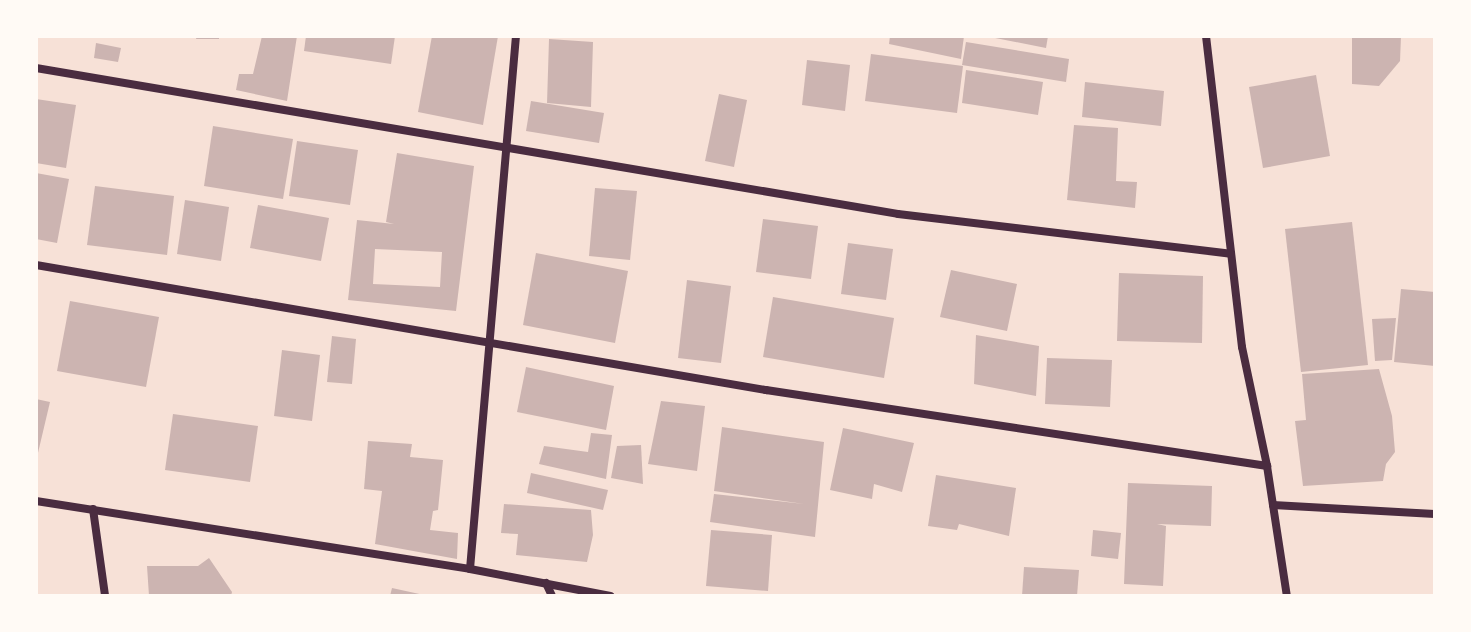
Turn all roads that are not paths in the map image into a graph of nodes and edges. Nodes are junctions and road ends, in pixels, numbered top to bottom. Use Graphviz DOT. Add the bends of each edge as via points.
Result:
graph roads {
  1 [pos="516,36"];
  2 [pos="1206,36"];
  3 [pos="36,68"];
  4 [pos="509,149"];
  5 [pos="1231,254"];
  6 [pos="36,265"];
  7 [pos="490,340"];
  8 [pos="1267,466"];
  9 [pos="36,501"];
  10 [pos="1273,505"];
  11 [pos="93,509"];
  12 [pos="1435,514"];
  13 [pos="470,569"];
  14 [pos="546,583"];
  15 [pos="105,596"];
  16 [pos="552,596"];
  17 [pos="610,596"];
  18 [pos="1287,596"];
  1 -- 4 [label="street"];
  2 -- 5 [label="street"];
  3 -- 4 [label="street"];
  4 -- 5 [label="street" via="898,214"];
  4 -- 7 [label="street"];
  5 -- 8 [label="street" via="1242,347"];
  6 -- 7 [label="street"];
  7 -- 8 [label="street" via="766,390"];
  7 -- 13 [label="street"];
  8 -- 10 [label="street"];
  9 -- 11 [label="street"];
  10 -- 12 [label="street"];
  10 -- 18 [label="street"];
  11 -- 13 [label="street"];
  11 -- 15 [label="street"];
  13 -- 14 [label="street"];
  14 -- 16 [label="street"];
  14 -- 17 [label="street"];
}
